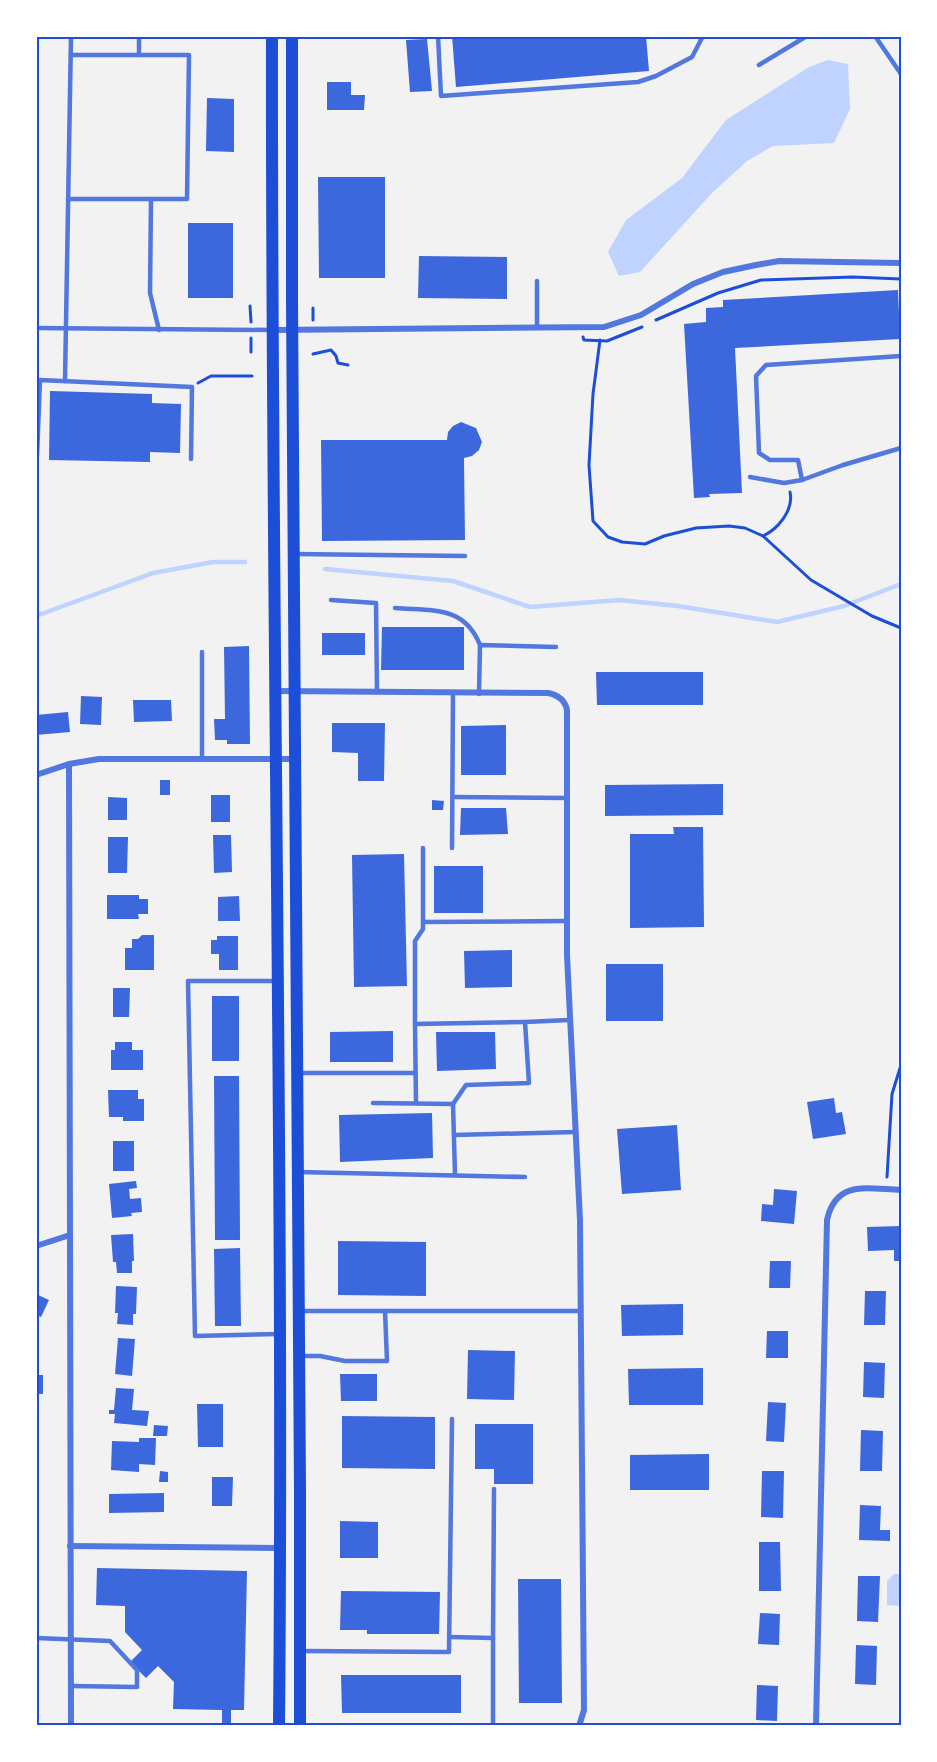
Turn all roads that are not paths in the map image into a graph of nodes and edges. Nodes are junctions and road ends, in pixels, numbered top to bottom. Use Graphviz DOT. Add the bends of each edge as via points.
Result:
graph roads {
  1 [pos="71,36"];
  2 [pos="139,36"];
  3 [pos="272,36"];
  4 [pos="292,36"];
  5 [pos="438,36"];
  6 [pos="703,36"];
  7 [pos="807,36"];
  8 [pos="875,36"];
  9 [pos="71,55"];
  10 [pos="139,55"];
  11 [pos="759,65"];
  12 [pos="901,74"];
  13 [pos="68,199"];
  14 [pos="151,199"];
  15 [pos="901,263"];
  16 [pos="537,281"];
  17 [pos="36,328"];
  18 [pos="67,328"];
  19 [pos="537,328"];
  20 [pos="159,330"];
  21 [pos="271,330"];
  22 [pos="292,330"];
  23 [pos="901,356"];
  24 [pos="38,380"];
  25 [pos="65,381"];
  26 [pos="901,448"];
  27 [pos="37,456"];
  28 [pos="191,459"];
  29 [pos="750,477"];
  30 [pos="802,480"];
  31 [pos="294,554"];
  32 [pos="465,556"];
  33 [pos="331,600"];
  34 [pos="395,608"];
  35 [pos="480,645"];
  36 [pos="556,647"];
  37 [pos="202,652"];
  38 [pos="274,691"];
  39 [pos="295,691"];
  40 [pos="377,692"];
  41 [pos="453,693"];
  42 [pos="479,694"];
  43 [pos="202,759"];
  44 [pos="275,759"];
  45 [pos="296,759"];
  46 [pos="69,764"];
  47 [pos="36,775"];
  48 [pos="453,797"];
  49 [pos="567,798"];
  50 [pos="423,848"];
  51 [pos="452,848"];
  52 [pos="566,921"];
  53 [pos="423,922"];
  54 [pos="276,981"];
  55 [pos="569,1020"];
  56 [pos="525,1022"];
  57 [pos="414,1024"];
  58 [pos="298,1073"];
  59 [pos="415,1073"];
  60 [pos="373,1103"];
  61 [pos="416,1103"];
  62 [pos="453,1104"];
  63 [pos="576,1132"];
  64 [pos="454,1135"];
  65 [pos="298,1172"];
  66 [pos="455,1176"];
  67 [pos="525,1177"];
  68 [pos="901,1190"];
  69 [pos="70,1235"];
  70 [pos="36,1246"];
  71 [pos="299,1311"];
  72 [pos="385,1311"];
  73 [pos="581,1311"];
  74 [pos="279,1334"];
  75 [pos="300,1356"];
  76 [pos="452,1419"];
  77 [pos="494,1489"];
  78 [pos="70,1546"];
  79 [pos="279,1548"];
  80 [pos="450,1637"];
  81 [pos="36,1638"];
  82 [pos="493,1638"];
  83 [pos="71,1640"];
  84 [pos="301,1652"];
  85 [pos="71,1686"];
  86 [pos="71,1726"];
  87 [pos="279,1726"];
  88 [pos="300,1726"];
  89 [pos="494,1726"];
  90 [pos="579,1726"];
  91 [pos="816,1726"];
  1 -- 9 [label="lane"];
  2 -- 10 [label="lane"];
  3 -- 21 [label="main road"];
  4 -- 22 [label="main road"];
  5 -- 6 [label="lane" via="441,96 638,81 692,57"];
  7 -- 11 [label="lane"];
  8 -- 12 [label="lane"];
  9 -- 10 [label="lane"];
  9 -- 13 [label="lane"];
  10 -- 14 [label="lane" via="189,55 187,199"];
  13 -- 14 [label="lane"];
  13 -- 18 [label="lane"];
  14 -- 20 [label="lane" via="150,293"];
  15 -- 19 [label="street" via="787,261 756,265 693,284 622,322 604,327"];
  16 -- 19 [label="lane"];
  17 -- 18 [label="lane"];
  18 -- 20 [label="lane"];
  18 -- 25 [label="lane"];
  19 -- 22 [label="street"];
  20 -- 21 [label="lane"];
  21 -- 22 [label="street"];
  21 -- 38 [label="main road"];
  22 -- 31 [label="main road"];
  23 -- 30 [label="lane" via="766,365 756,376 759,453 770,460 798,460"];
  24 -- 25 [label="lane"];
  24 -- 27 [label="lane"];
  25 -- 28 [label="lane" via="192,387"];
  26 -- 30 [label="lane"];
  29 -- 30 [label="lane"];
  31 -- 32 [label="lane"];
  31 -- 39 [label="main road"];
  33 -- 40 [label="lane" via="376,603"];
  34 -- 35 [label="lane" via="451,612 474,629"];
  35 -- 36 [label="lane"];
  35 -- 42 [label="lane"];
  37 -- 43 [label="lane"];
  38 -- 39 [label="street"];
  38 -- 44 [label="main road"];
  39 -- 40 [label="street"];
  39 -- 45 [label="main road"];
  40 -- 41 [label="street"];
  41 -- 42 [label="street"];
  41 -- 48 [label="lane"];
  42 -- 49 [label="street" via="548,693 561,698 567,710"];
  43 -- 44 [label="street"];
  43 -- 46 [label="street" via="99,759"];
  44 -- 45 [label="street"];
  44 -- 54 [label="main road"];
  45 -- 58 [label="main road"];
  46 -- 47 [label="street"];
  46 -- 69 [label="street"];
  48 -- 49 [label="lane"];
  48 -- 51 [label="lane"];
  49 -- 52 [label="street"];
  50 -- 53 [label="lane"];
  52 -- 53 [label="lane"];
  52 -- 55 [label="street"];
  53 -- 57 [label="lane" via="423,930 415,941"];
  54 -- 74 [label="main road"];
  54 -- 74 [label="lane" via="188,981 195,1336"];
  55 -- 56 [label="lane"];
  55 -- 63 [label="street"];
  56 -- 57 [label="lane"];
  56 -- 62 [label="lane" via="529,1083 466,1085"];
  57 -- 59 [label="lane"];
  58 -- 59 [label="lane"];
  58 -- 65 [label="main road"];
  59 -- 61 [label="lane"];
  60 -- 61 [label="lane"];
  61 -- 62 [label="lane"];
  62 -- 64 [label="lane"];
  63 -- 64 [label="lane"];
  63 -- 73 [label="street"];
  64 -- 66 [label="lane"];
  65 -- 66 [label="lane"];
  65 -- 71 [label="main road"];
  66 -- 67 [label="lane"];
  68 -- 91 [label="street" via="851,1189 834,1199 827,1220"];
  69 -- 70 [label="street"];
  69 -- 78 [label="street"];
  71 -- 72 [label="lane"];
  71 -- 75 [label="main road"];
  72 -- 73 [label="lane"];
  72 -- 75 [label="lane" via="387,1361"];
  73 -- 90 [label="street" via="584,1710"];
  74 -- 79 [label="main road"];
  75 -- 84 [label="main road"];
  76 -- 80 [label="lane"];
  77 -- 82 [label="lane"];
  78 -- 79 [label="street"];
  78 -- 83 [label="street"];
  79 -- 87 [label="main road"];
  80 -- 82 [label="lane"];
  80 -- 84 [label="lane" via="449,1652"];
  81 -- 83 [label="lane"];
  82 -- 89 [label="lane"];
  83 -- 85 [label="street"];
  83 -- 85 [label="lane" via="110,1641 137,1670 137,1687"];
  84 -- 88 [label="main road"];
  85 -- 86 [label="street"];
}
